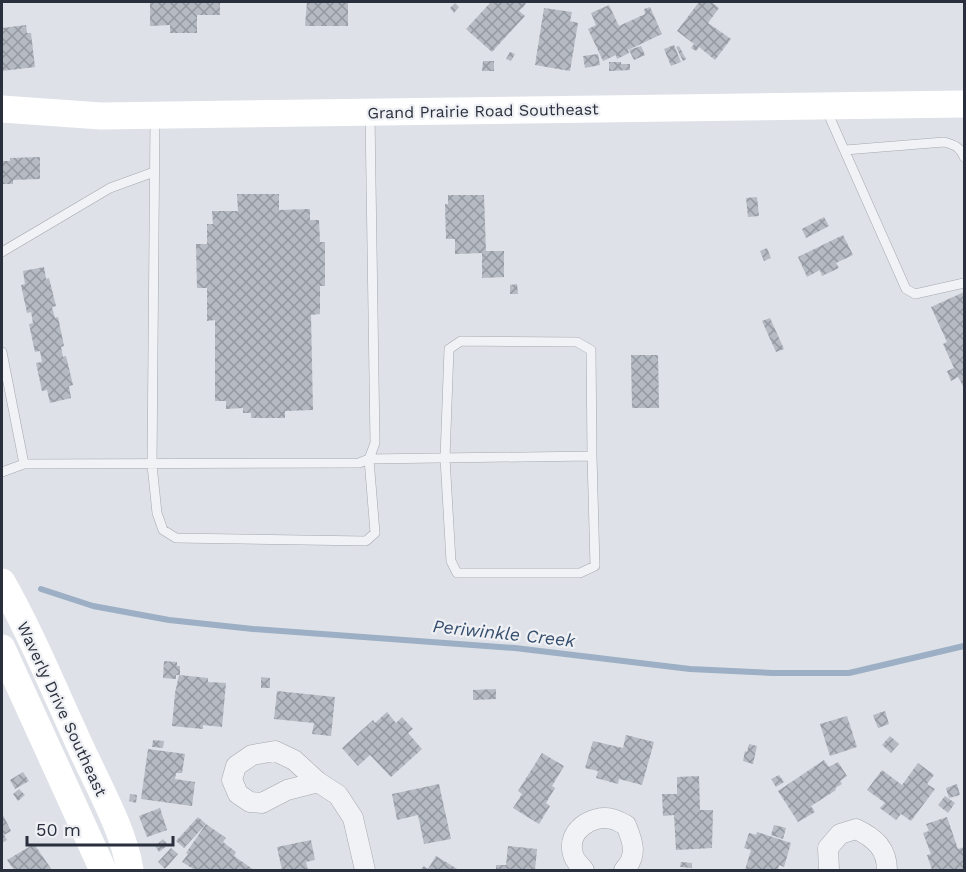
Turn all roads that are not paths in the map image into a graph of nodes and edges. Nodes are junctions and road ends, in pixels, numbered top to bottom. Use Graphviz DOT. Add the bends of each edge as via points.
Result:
graph roads {
  1 [pos="964,105"];
  2 [pos="825,106"];
  3 [pos="2,109"];
  4 [pos="370,112"];
  5 [pos="155,115"];
  6 [pos="844,150"];
  7 [pos="964,157"];
  8 [pos="154,172"];
  9 [pos="2,252"];
  10 [pos="964,283"];
  11 [pos="2,352"];
  12 [pos="592,456"];
  13 [pos="445,458"];
  14 [pos="369,459"];
  15 [pos="24,464"];
  16 [pos="152,465"];
  17 [pos="2,472"];
  18 [pos="2,582"];
  19 [pos="2,648"];
  20 [pos="318,782"];
  21 [pos="103,870"];
  22 [pos="130,870"];
  23 [pos="366,870"];
  24 [pos="584,870"];
  25 [pos="624,870"];
  26 [pos="829,870"];
  27 [pos="887,870"];
  1 -- 2 [label="main road, Grand Prairie Road Southeast"];
  2 -- 4 [label="main road, Grand Prairie Road Southeast"];
  2 -- 6 [label="lane"];
  3 -- 5 [label="main road, Grand Prairie Road Southeast" via="101,116"];
  4 -- 5 [label="main road, Grand Prairie Road Southeast"];
  4 -- 14 [label="lane" via="375,443"];
  5 -- 8 [label="lane"];
  6 -- 7 [label="lane" via="944,142 956,145"];
  6 -- 10 [label="lane" via="906,289 915,294"];
  8 -- 9 [label="lane" via="110,188"];
  8 -- 16 [label="lane"];
  11 -- 15 [label="lane"];
  12 -- 13 [label="lane"];
  12 -- 13 [label="lane" via="591,350 577,342 461,341 449,349"];
  12 -- 13 [label="lane" via="595,566 580,573 457,573 451,561"];
  13 -- 14 [label="lane"];
  14 -- 16 [label="lane" via="359,463"];
  14 -- 16 [label="lane" via="375,533 366,541 176,538 163,530 157,513"];
  15 -- 16 [label="lane"];
  15 -- 17 [label="lane"];
  18 -- 22 [label="main road, Waverly Drive Southeast" via="103,795"];
  19 -- 21 [label="main road, Waverly Drive Southeast"];
  20 -- 23 [label="street" via="338,795 353,818"];
  24 -- 25 [label="street" via="572,854 580,826 594,819 611,819 626,825 633,843 631,863"];
  26 -- 27 [label="street" via="828,848 840,834 856,829 873,837 887,858"];
}
